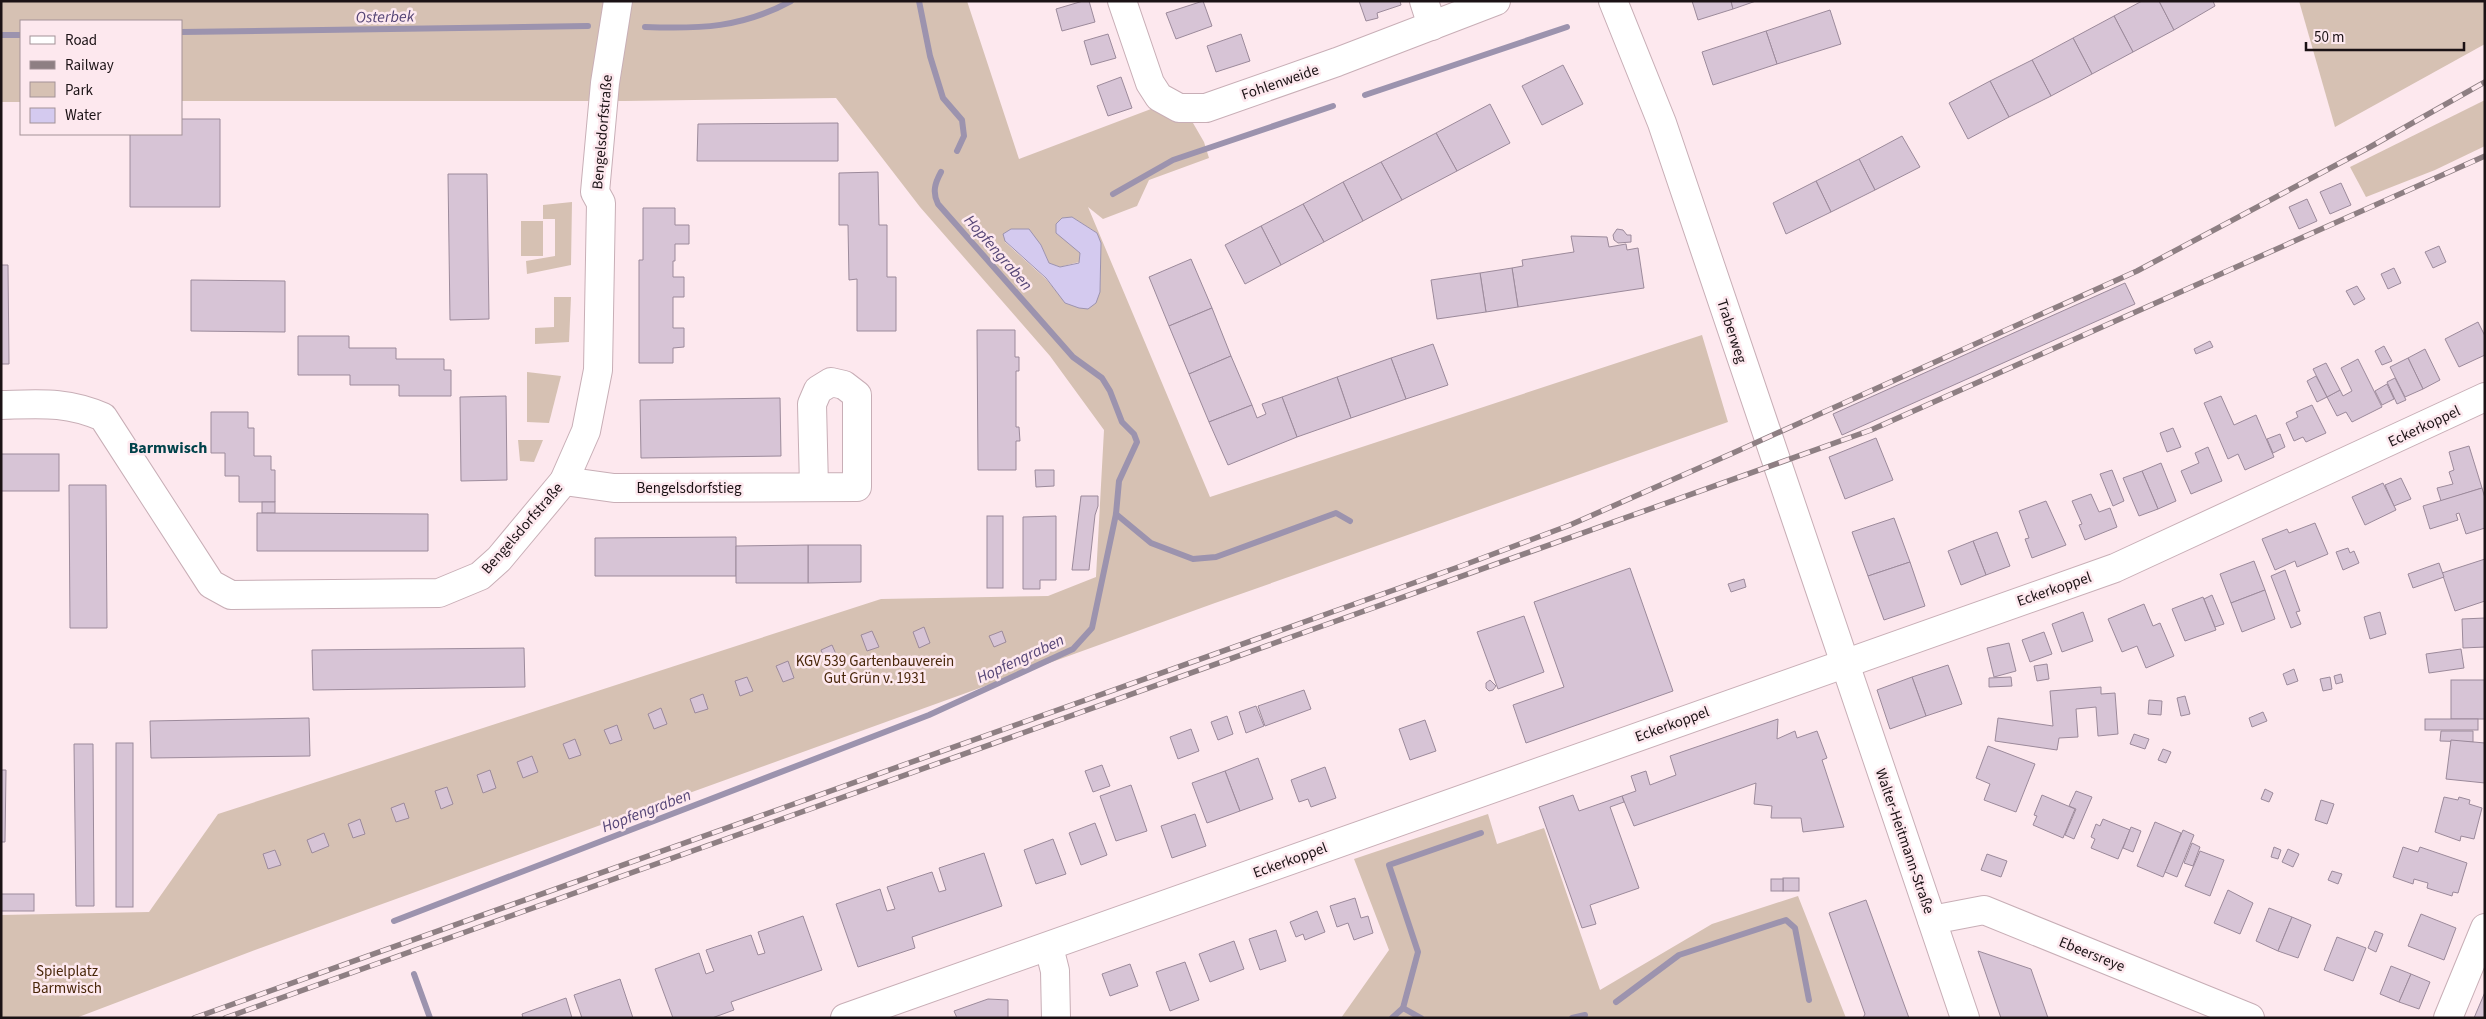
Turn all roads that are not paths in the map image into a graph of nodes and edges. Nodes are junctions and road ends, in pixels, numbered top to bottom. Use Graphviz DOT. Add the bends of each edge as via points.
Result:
graph roads {
  1 [pos="618,1"];
  2 [pos="1122,1"];
  3 [pos="1496,1"];
  4 [pos="1612,1"];
  5 [pos="1428,14"];
  6 [pos="1,405"];
  7 [pos="2483,405"];
  8 [pos="564,481"];
  9 [pos="814,487"];
  10 [pos="1844,664"];
  11 [pos="1932,920"];
  12 [pos="2485,928"];
  13 [pos="1049,947"];
  14 [pos="845,1018"];
  15 [pos="1056,1018"];
  16 [pos="1965,1018"];
  17 [pos="2250,1018"];
  18 [pos="2448,1018"];
  1 -- 8 [label="street, Bengelsdorfstraße" via="605,83 595,192 601,203 598,370 586,431"];
  2 -- 5 [label="street, Fohlenweide" via="1150,83 1159,97 1178,108 1206,108 1337,62"];
  3 -- 5 [label="street, Fohlenweide"];
  4 -- 10 [label="street, Traberweg" via="1662,124"];
  6 -- 8 [label="street, Bengelsdorfstraße" via="50,404 80,408 102,417 211,584 231,595 439,593 480,576"];
  7 -- 10 [label="street, Eckerkoppel" via="2115,568"];
  8 -- 9 [label="street, Bengelsdorfstieg" via="614,488"];
  10 -- 11 [label="street, Walter-Heitmann-Straße"];
  10 -- 13 [label="street, Eckerkoppel"];
  11 -- 16 [label="street, Walter-Heitmann-Straße"];
  11 -- 17 [label="street, Ebeersreye" via="1984,910"];
  12 -- 18 [label="street"];
  13 -- 14 [label="street, Eckerkoppel"];
  13 -- 15 [label="street" via="1055,971"];
}
